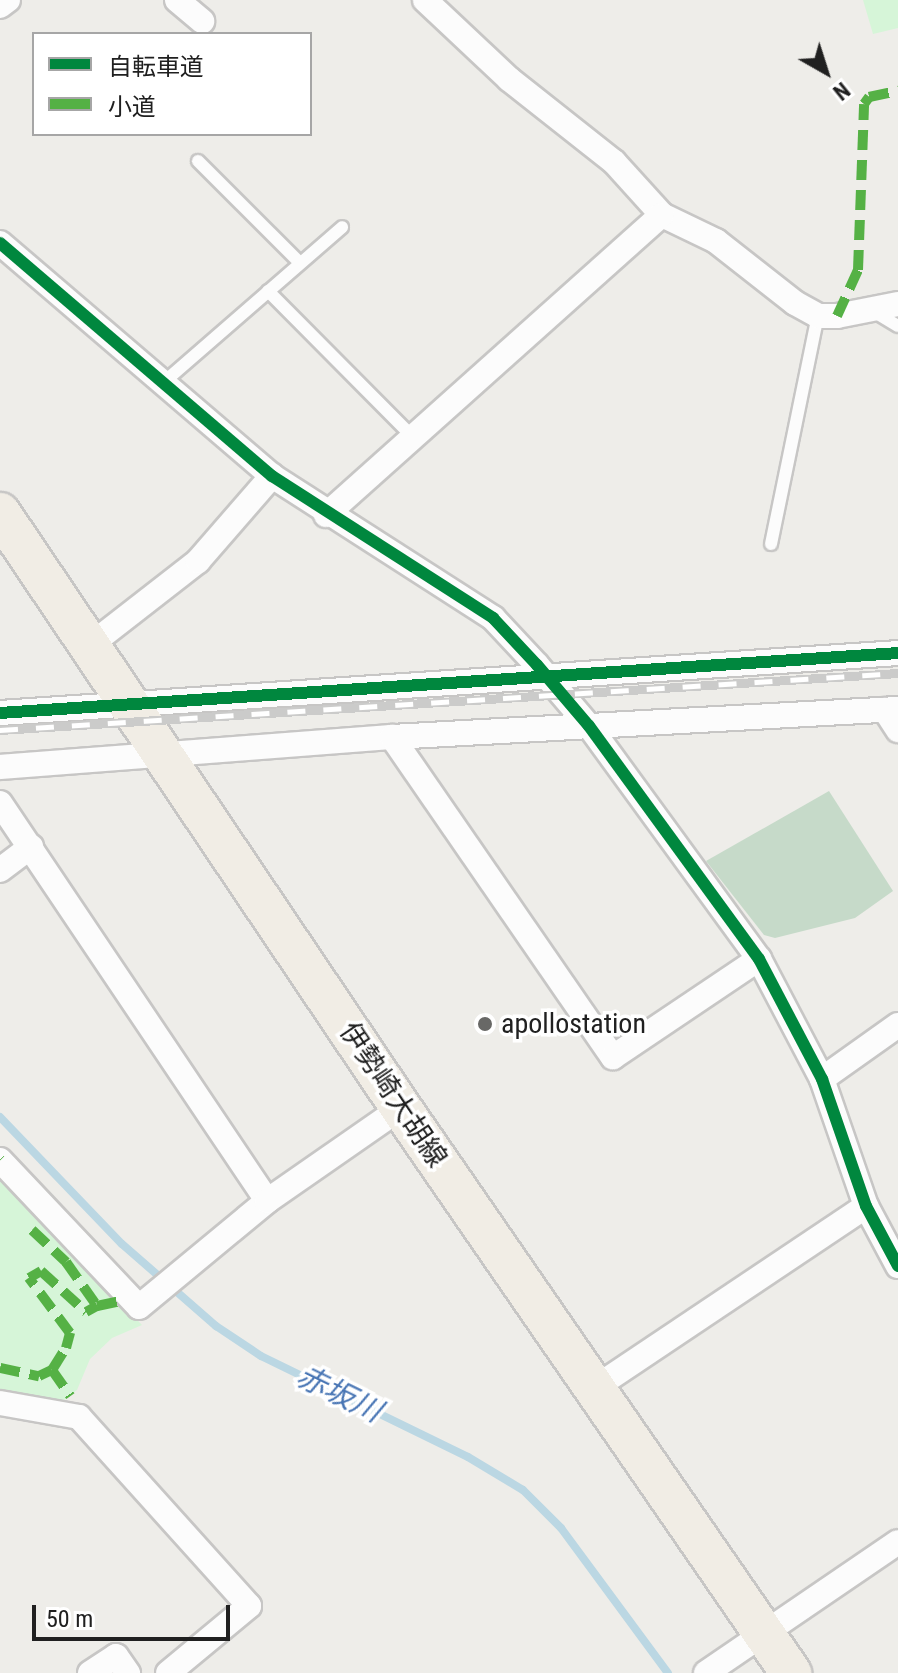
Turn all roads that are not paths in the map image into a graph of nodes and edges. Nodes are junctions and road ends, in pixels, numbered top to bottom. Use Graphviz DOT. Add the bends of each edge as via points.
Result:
graph roads {
  1 [pos="8,0"];
  2 [pos="177,0"];
  3 [pos="425,0"];
  4 [pos="0,6"];
  5 [pos="202,21"];
  6 [pos="198,161"];
  7 [pos="662,215"];
  8 [pos="342,227"];
  9 [pos="0,243"];
  10 [pos="300,263"];
  11 [pos="268,291"];
  12 [pos="898,304"];
  13 [pos="871,310"];
  14 [pos="818,316"];
  15 [pos="898,326"];
  16 [pos="164,382"];
  17 [pos="413,437"];
  18 [pos="272,476"];
  19 [pos="0,513"];
  20 [pos="326,515"];
  21 [pos="771,544"];
  22 [pos="89,646"];
  23 [pos="898,653"];
  24 [pos="548,680"];
  25 [pos="132,707"];
  26 [pos="0,713"];
  27 [pos="894,717"];
  28 [pos="589,726"];
  29 [pos="392,737"];
  30 [pos="168,758"];
  31 [pos="0,767"];
  32 [pos="0,803"];
  33 [pos="31,847"];
  34 [pos="0,870"];
  35 [pos="759,959"];
  36 [pos="898,1025"];
  37 [pos="822,1079"];
  38 [pos="401,1108"];
  39 [pos="0,1160"];
  40 [pos="267,1201"];
  41 [pos="866,1206"];
  42 [pos="898,1266"];
  43 [pos="596,1387"];
  44 [pos="0,1403"];
  45 [pos="898,1542"];
  46 [pos="762,1631"];
  47 [pos="714,1667"];
  48 [pos="90,1673"];
  49 [pos="128,1673"];
  50 [pos="168,1673"];
  51 [pos="791,1673"];
  1 -- 4 [label="street"];
  2 -- 5 [label="street"];
  3 -- 7 [label="street" via="509,79 614,162"];
  6 -- 10 [label="lane"];
  7 -- 14 [label="street" via="716,241"];
  7 -- 17 [label="street"];
  8 -- 10 [label="lane"];
  9 -- 16 [label="street"];
  10 -- 11 [label="lane"];
  11 -- 16 [label="lane"];
  11 -- 17 [label="lane"];
  12 -- 13 [label="street"];
  13 -- 14 [label="street"];
  13 -- 15 [label="lane"];
  14 -- 21 [label="lane"];
  16 -- 18 [label="street"];
  17 -- 20 [label="street"];
  18 -- 20 [label="street"];
  18 -- 22 [label="street" via="198,561"];
  19 -- 22 [label="main road, 伊勢崎大胡線"];
  20 -- 24 [label="street" via="493,618"];
  22 -- 25 [label="main road, 伊勢崎大胡線"];
  23 -- 24 [label="street"];
  24 -- 25 [label="street"];
  24 -- 28 [label="street"];
  25 -- 26 [label="street"];
  25 -- 30 [label="main road, 伊勢崎大胡線"];
  27 -- 28 [label="street"];
  28 -- 29 [label="street"];
  28 -- 35 [label="street"];
  29 -- 30 [label="street"];
  29 -- 35 [label="street" via="613,1057"];
  30 -- 31 [label="street" via="128,755"];
  30 -- 38 [label="main road, 伊勢崎大胡線"];
  32 -- 33 [label="street"];
  33 -- 34 [label="street"];
  33 -- 40 [label="street"];
  35 -- 37 [label="street"];
  36 -- 37 [label="street"];
  37 -- 41 [label="street"];
  38 -- 40 [label="street"];
  38 -- 43 [label="main road, 伊勢崎大胡線"];
  39 -- 40 [label="street" via="142,1305"];
  41 -- 42 [label="street"];
  41 -- 43 [label="street"];
  43 -- 46 [label="main road, 伊勢崎大胡線"];
  44 -- 50 [label="street" via="79,1417 249,1606"];
  45 -- 46 [label="street"];
  46 -- 47 [label="street"];
  46 -- 51 [label="main road, 伊勢崎大胡線"];
  48 -- 49 [label="street" via="116,1656"];
}
